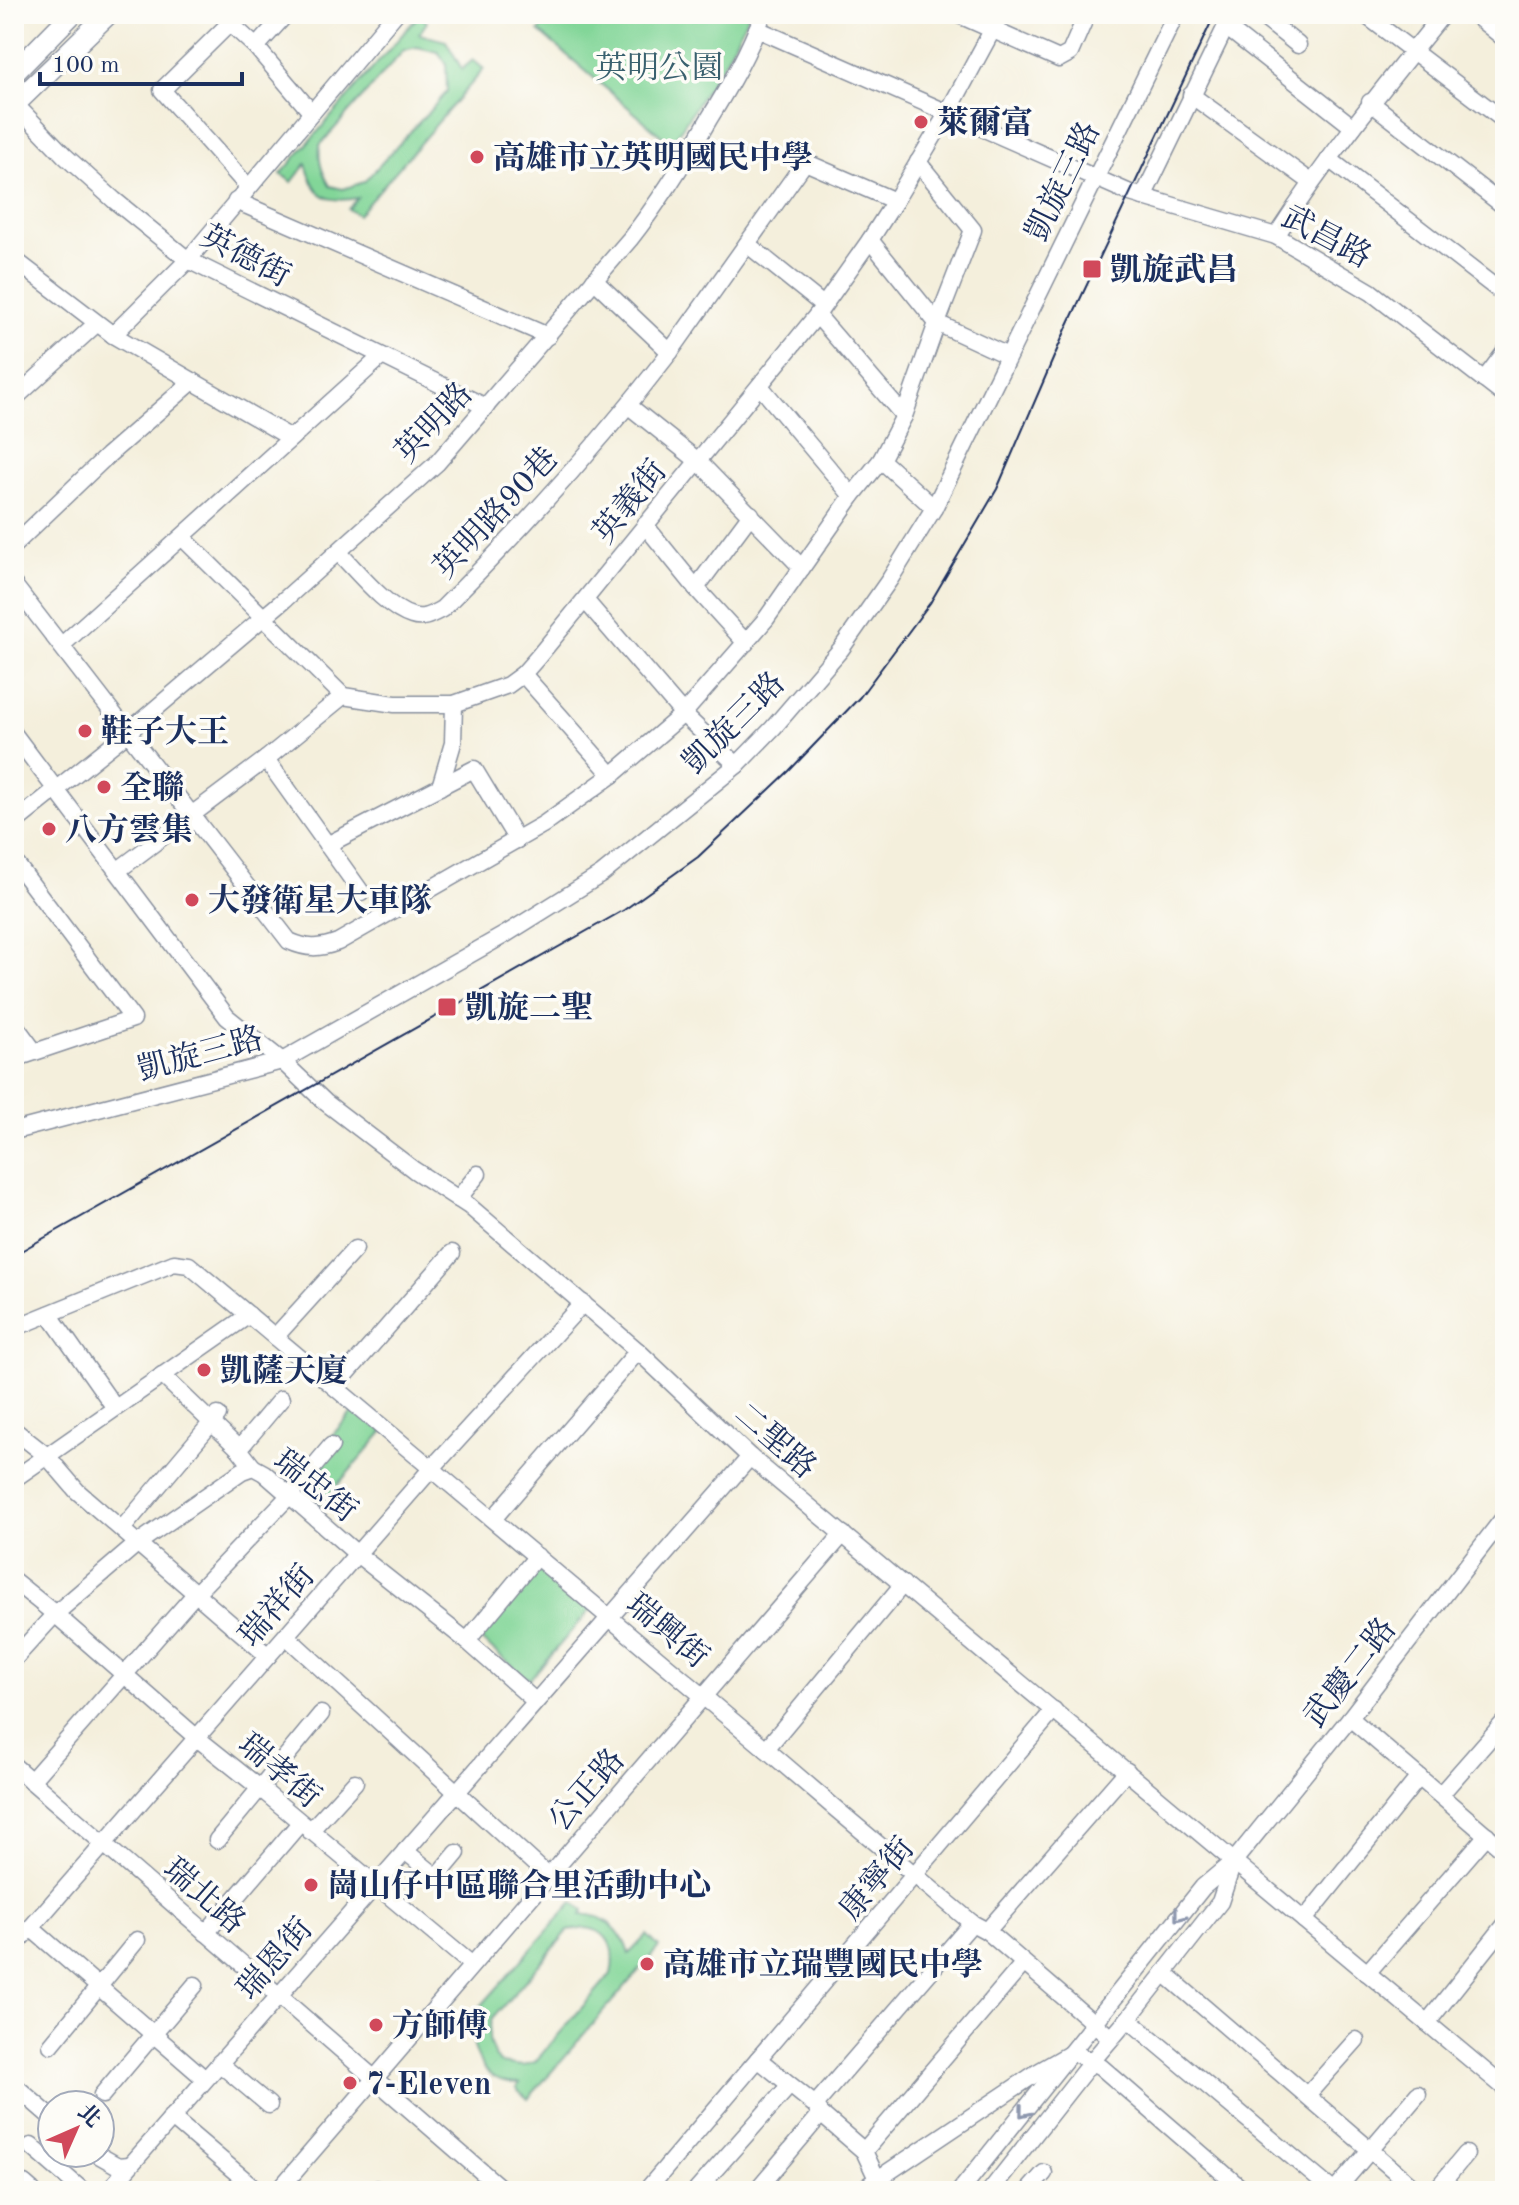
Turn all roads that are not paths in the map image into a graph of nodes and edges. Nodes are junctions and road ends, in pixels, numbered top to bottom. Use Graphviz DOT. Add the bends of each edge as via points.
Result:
graph roads {
  1 [pos="72,14"];
  2 [pos="108,14"];
  3 [pos="286,14"];
  4 [pos="375,14"];
  5 [pos="395,14"];
  6 [pos="957,14"];
  7 [pos="1087,14"];
  8 [pos="1176,14"];
  9 [pos="1259,14"];
  10 [pos="1364,14"];
  11 [pos="1443,14"];
  12 [pos="1474,14"];
  13 [pos="234,18"];
  14 [pos="1229,21"];
  15 [pos="760,22"];
  16 [pos="997,22"];
  17 [pos="379,31"];
  18 [pos="1505,39"];
  19 [pos="1298,45"];
  20 [pos="256,47"];
  21 [pos="1413,51"];
  22 [pos="14,73"];
  23 [pos="1191,95"];
  24 [pos="1370,102"];
  25 [pos="14,104"];
  26 [pos="311,112"];
  27 [pos="947,114"];
  28 [pos="1505,121"];
  29 [pos="1353,127"];
  30 [pos="1329,159"];
  31 [pos="918,162"];
  32 [pos="1094,178"];
  33 [pos="1311,182"];
  34 [pos="248,187"];
  35 [pos="1143,197"];
  36 [pos="236,201"];
  37 [pos="895,201"];
  38 [pos="1505,207"];
  39 [pos="1276,236"];
  40 [pos="870,240"];
  41 [pos="747,244"];
  42 [pos="188,260"];
  43 [pos="14,262"];
  44 [pos="594,280"];
  45 [pos="1505,295"];
  46 [pos="820,310"];
  47 [pos="937,323"];
  48 [pos="96,324"];
  49 [pos="113,335"];
  50 [pos="548,336"];
  51 [pos="670,352"];
  52 [pos="1505,352"];
  53 [pos="382,356"];
  54 [pos="1008,356"];
  55 [pos="1484,380"];
  56 [pos="193,381"];
  57 [pos="760,386"];
  58 [pos="1505,396"];
  59 [pos="14,399"];
  60 [pos="629,406"];
  61 [pos="486,407"];
  62 [pos="904,416"];
  63 [pos="291,438"];
  64 [pos="881,460"];
  65 [pos="698,461"];
  66 [pos="852,496"];
  67 [pos="934,508"];
  68 [pos="751,514"];
  69 [pos="645,525"];
  70 [pos="182,537"];
  71 [pos="14,545"];
  72 [pos="339,553"];
  73 [pos="802,568"];
  74 [pos="14,585"];
  75 [pos="696,588"];
  76 [pos="585,600"];
  77 [pos="263,617"];
  78 [pos="746,643"];
  79 [pos="62,645"];
  80 [pos="523,674"];
  81 [pos="343,696"];
  82 [pos="454,704"];
  83 [pos="683,714"];
  84 [pos="128,732"];
  85 [pos="14,734"];
  86 [pos="266,759"];
  87 [pos="737,765"];
  88 [pos="612,775"];
  89 [pos="440,787"];
  90 [pos="56,791"];
  91 [pos="191,815"];
  92 [pos="14,823"];
  93 [pos="517,840"];
  94 [pos="327,845"];
  95 [pos="14,861"];
  96 [pos="117,871"];
  97 [pos="361,892"];
  98 [pos="14,1024"];
  99 [pos="34,1051"];
  100 [pos="14,1059"];
  101 [pos="282,1061"];
  102 [pos="14,1131"];
  103 [pos="478,1174"];
  104 [pos="458,1199"];
  105 [pos="355,1249"];
  106 [pos="452,1253"];
  107 [pos="583,1303"];
  108 [pos="49,1314"];
  109 [pos="249,1315"];
  110 [pos="14,1328"];
  111 [pos="275,1337"];
  112 [pos="638,1351"];
  113 [pos="162,1375"];
  114 [pos="335,1387"];
  115 [pos="281,1399"];
  116 [pos="115,1408"];
  117 [pos="215,1419"];
  118 [pos="14,1430"];
  119 [pos="331,1446"];
  120 [pos="239,1449"];
  121 [pos="47,1456"];
  122 [pos="750,1457"];
  123 [pos="253,1467"];
  124 [pos="432,1468"];
  125 [pos="14,1479"];
  126 [pos="290,1495"];
  127 [pos="1505,1516"];
  128 [pos="493,1519"];
  129 [pos="122,1529"];
  130 [pos="843,1534"];
  131 [pos="138,1543"];
  132 [pos="357,1554"];
  133 [pos="537,1556"];
  134 [pos="14,1581"];
  135 [pos="903,1584"];
  136 [pos="196,1593"];
  137 [pos="55,1614"];
  138 [pos="609,1617"];
  139 [pos="286,1636"];
  140 [pos="467,1641"];
  141 [pos="268,1656"];
  142 [pos="14,1659"];
  143 [pos="125,1675"];
  144 [pos="703,1696"];
  145 [pos="535,1701"];
  146 [pos="1054,1710"];
  147 [pos="321,1714"];
  148 [pos="1350,1718"];
  149 [pos="1505,1721"];
  150 [pos="197,1738"];
  151 [pos="766,1749"];
  152 [pos="14,1766"];
  153 [pos="1127,1771"];
  154 [pos="1419,1777"];
  155 [pos="31,1781"];
  156 [pos="355,1782"];
  157 [pos="261,1789"];
  158 [pos="456,1792"];
  159 [pos="1440,1795"];
  160 [pos="305,1827"];
  161 [pos="1487,1835"];
  162 [pos="217,1840"];
  163 [pos="104,1844"];
  164 [pos="1504,1848"];
  165 [pos="405,1851"];
  166 [pos="457,1853"];
  167 [pos="1234,1861"];
  168 [pos="916,1874"];
  169 [pos="548,1876"];
  170 [pos="375,1885"];
  171 [pos="1304,1920"];
  172 [pos="1505,1925"];
  173 [pos="980,1927"];
  174 [pos="21,1933"];
  175 [pos="206,1933"];
  176 [pos="137,1940"];
  177 [pos="1023,1964"];
  178 [pos="472,1965"];
  179 [pos="1164,1973"];
  180 [pos="1367,1973"];
  181 [pos="195,1985"];
  182 [pos="100,1987"];
  183 [pos="278,1995"];
  184 [pos="1128,2019"];
  185 [pos="1427,2023"];
  186 [pos="1095,2024"];
  187 [pos="153,2034"];
  188 [pos="1111,2038"];
  189 [pos="1356,2040"];
  190 [pos="51,2045"];
  191 [pos="1073,2052"];
  192 [pos="758,2059"];
  193 [pos="1092,2061"];
  194 [pos="219,2063"];
  195 [pos="205,2079"];
  196 [pos="375,2079"];
  197 [pos="14,2085"];
  198 [pos="789,2086"];
  199 [pos="1505,2088"];
  200 [pos="107,2089"];
  201 [pos="1418,2094"];
  202 [pos="1307,2095"];
  203 [pos="36,2104"];
  204 [pos="269,2105"];
  205 [pos="818,2110"];
  206 [pos="171,2117"];
  207 [pos="31,2146"];
  208 [pos="1371,2150"];
  209 [pos="864,2151"];
  210 [pos="1466,2154"];
  211 [pos="116,2165"];
  212 [pos="129,2165"];
  213 [pos="1044,2173"];
  214 [pos="1402,2177"];
  215 [pos="868,2187"];
  216 [pos="83,2191"];
  217 [pos="108,2191"];
  218 [pos="258,2191"];
  219 [pos="278,2191"];
  220 [pos="504,2191"];
  221 [pos="646,2191"];
  222 [pos="696,2191"];
  223 [pos="756,2191"];
  224 [pos="960,2191"];
  225 [pos="990,2191"];
  226 [pos="1028,2191"];
  227 [pos="1244,2191"];
  228 [pos="1334,2191"];
  229 [pos="1390,2191"];
  230 [pos="1418,2191"];
  231 [pos="1435,2191"];
  1 -- 22 [label="street"];
  2 -- 25 [label="street"];
  3 -- 20 [label="street"];
  4 -- 17 [label="street"];
  5 -- 17 [label="street"];
  6 -- 16 [label="street"];
  7 -- 16 [label="street" via="1070,53 1059,59"];
  8 -- 32 [label="street, 凱旋三路"];
  9 -- 19 [label="street"];
  10 -- 21 [label="street"];
  11 -- 21 [label="street"];
  12 -- 18 [label="street"];
  13 -- 20 [label="street"];
  13 -- 34 [label="street" via="162,90"];
  14 -- 23 [label="street"];
  14 -- 29 [label="street"];
  15 -- 27 [label="street, 武昌路"];
  15 -- 44 [label="street, 英明路" via="674,179"];
  16 -- 27 [label="street, 英義街"];
  17 -- 26 [label="street"];
  20 -- 26 [label="street"];
  21 -- 24 [label="street"];
  21 -- 28 [label="street"];
  23 -- 33 [label="street"];
  23 -- 35 [label="street"];
  24 -- 29 [label="street"];
  24 -- 38 [label="street"];
  25 -- 42 [label="street, 英德街" via="114,200"];
  26 -- 34 [label="street"];
  27 -- 31 [label="street, 英義街"];
  27 -- 32 [label="street, 武昌路"];
  29 -- 30 [label="street"];
  30 -- 33 [label="street"];
  30 -- 45 [label="street"];
  31 -- 37 [label="street, 英義街"];
  31 -- 47 [label="street" via="973,230"];
  32 -- 35 [label="street, 武昌路"];
  32 -- 54 [label="street, 凱旋三路"];
  33 -- 39 [label="street"];
  34 -- 36 [label="street"];
  35 -- 39 [label="street, 武昌路"];
  36 -- 42 [label="street"];
  36 -- 50 [label="street"];
  37 -- 40 [label="street, 英義街"];
  37 -- 41 [label="street, 英明路90巷" via="805,162"];
  39 -- 55 [label="street, 武昌路" via="1371,292"];
  40 -- 46 [label="street, 英義街"];
  40 -- 47 [label="street"];
  41 -- 46 [label="street"];
  41 -- 51 [label="street, 英明路90巷"];
  42 -- 49 [label="street"];
  42 -- 53 [label="street, 英德街"];
  43 -- 48 [label="street"];
  44 -- 50 [label="street, 英明路"];
  44 -- 51 [label="street"];
  46 -- 57 [label="street, 英義街"];
  46 -- 62 [label="street"];
  47 -- 54 [label="street"];
  47 -- 62 [label="street"];
  48 -- 49 [label="street"];
  48 -- 59 [label="street"];
  49 -- 56 [label="street"];
  50 -- 61 [label="street, 英明路"];
  51 -- 60 [label="street, 英明路90巷"];
  52 -- 55 [label="street"];
  53 -- 61 [label="street, 英德街"];
  53 -- 63 [label="street"];
  54 -- 67 [label="street, 凱旋三路"];
  55 -- 58 [label="street, 武昌路"];
  56 -- 63 [label="street"];
  56 -- 71 [label="street"];
  57 -- 65 [label="street, 英義街"];
  57 -- 66 [label="street"];
  60 -- 65 [label="street"];
  60 -- 72 [label="street, 英明路90巷" via="502,548 428,617 395,608"];
  61 -- 72 [label="street, 英明路" via="437,463"];
  62 -- 64 [label="street"];
  63 -- 70 [label="street"];
  64 -- 66 [label="street"];
  64 -- 67 [label="street"];
  65 -- 68 [label="street"];
  65 -- 69 [label="street, 英義街"];
  66 -- 73 [label="street"];
  67 -- 87 [label="street, 凱旋三路" via="841,649"];
  68 -- 73 [label="street"];
  68 -- 75 [label="street"];
  69 -- 75 [label="street"];
  69 -- 76 [label="street, 英義街"];
  70 -- 77 [label="street"];
  70 -- 79 [label="street"];
  72 -- 77 [label="street, 英明路"];
  73 -- 78 [label="street"];
  74 -- 79 [label="street"];
  75 -- 78 [label="street"];
  76 -- 80 [label="street, 英義街"];
  76 -- 83 [label="street"];
  77 -- 81 [label="street"];
  77 -- 84 [label="street, 英明路"];
  78 -- 83 [label="street"];
  79 -- 84 [label="street"];
  80 -- 82 [label="street, 英義街" via="508,685"];
  80 -- 88 [label="street"];
  81 -- 82 [label="street, 英義街" via="395,704"];
  81 -- 86 [label="street"];
  82 -- 89 [label="street" via="453,743"];
  83 -- 87 [label="street"];
  83 -- 88 [label="street"];
  84 -- 90 [label="street, 英明路"];
  84 -- 91 [label="street"];
  85 -- 90 [label="street, 二聖路"];
  86 -- 91 [label="street"];
  86 -- 94 [label="street"];
  87 -- 101 [label="street, 凱旋三路" via="602,874"];
  88 -- 93 [label="street"];
  89 -- 93 [label="street" via="474,769"];
  89 -- 94 [label="street"];
  90 -- 92 [label="street, 英明路"];
  90 -- 96 [label="street, 二聖路"];
  91 -- 93 [label="street" via="289,941 319,949"];
  91 -- 96 [label="street"];
  94 -- 97 [label="street"];
  95 -- 99 [label="street" via="133,1019"];
  96 -- 101 [label="street, 二聖路" via="227,1017"];
  98 -- 99 [label="street"];
  99 -- 100 [label="street"];
  101 -- 102 [label="street, 凱旋三路"];
  101 -- 104 [label="street, 二聖路" via="325,1102"];
  103 -- 104 [label="street"];
  104 -- 107 [label="street, 二聖路"];
  105 -- 111 [label="street"];
  106 -- 114 [label="street"];
  107 -- 112 [label="street, 二聖路"];
  107 -- 124 [label="street, 瑞祥街"];
  108 -- 109 [label="street, 瑞興街" via="174,1263 189,1265"];
  108 -- 110 [label="street"];
  108 -- 116 [label="street"];
  109 -- 111 [label="street, 瑞興街"];
  109 -- 113 [label="street"];
  111 -- 114 [label="street, 瑞興街"];
  112 -- 122 [label="street, 二聖路"];
  112 -- 128 [label="street"];
  113 -- 116 [label="street"];
  113 -- 117 [label="street"];
  114 -- 124 [label="street, 瑞興街"];
  115 -- 120 [label="street"];
  116 -- 121 [label="street"];
  117 -- 120 [label="street"];
  117 -- 129 [label="street"];
  118 -- 121 [label="street"];
  119 -- 126 [label="street"];
  120 -- 123 [label="street"];
  121 -- 125 [label="street"];
  121 -- 129 [label="street" via="77,1491"];
  122 -- 130 [label="street, 二聖路"];
  122 -- 138 [label="street, 瑞恩街"];
  123 -- 126 [label="street, 瑞忠街"];
  123 -- 131 [label="street, 瑞忠街"];
  124 -- 128 [label="street, 瑞興街"];
  124 -- 132 [label="street, 瑞祥街"];
  126 -- 132 [label="street, 瑞忠街"];
  126 -- 136 [label="street"];
  127 -- 148 [label="street, 武慶二路"];
  128 -- 133 [label="street, 瑞興街"];
  129 -- 131 [label="street"];
  130 -- 135 [label="street, 二聖路"];
  130 -- 144 [label="street, 公正路"];
  131 -- 136 [label="street"];
  131 -- 137 [label="street, 瑞忠街"];
  132 -- 139 [label="street, 瑞祥街"];
  132 -- 140 [label="street, 瑞忠街"];
  133 -- 138 [label="street, 瑞興街"];
  133 -- 140 [label="street"];
  134 -- 137 [label="street, 瑞孝街"];
  135 -- 146 [label="street, 二聖路"];
  135 -- 151 [label="street"];
  136 -- 141 [label="street"];
  136 -- 143 [label="street"];
  137 -- 142 [label="street, 瑞忠街"];
  137 -- 143 [label="street, 瑞孝街"];
  138 -- 144 [label="street, 瑞興街"];
  138 -- 145 [label="street, 瑞恩街"];
  139 -- 141 [label="street, 瑞祥街"];
  139 -- 158 [label="street"];
  140 -- 145 [label="street, 瑞忠街"];
  141 -- 150 [label="street, 瑞祥街"];
  143 -- 150 [label="street, 瑞孝街"];
  143 -- 155 [label="street"];
  144 -- 151 [label="street, 瑞興街"];
  144 -- 169 [label="street, 公正路"];
  145 -- 158 [label="street, 瑞恩街"];
  146 -- 153 [label="street, 二聖路"];
  146 -- 168 [label="street, 康寧街"];
  147 -- 157 [label="street"];
  148 -- 154 [label="street"];
  148 -- 167 [label="street, 武慶二路"];
  149 -- 159 [label="street"];
  150 -- 157 [label="street, 瑞孝街"];
  150 -- 163 [label="street, 瑞祥街"];
  151 -- 168 [label="street, 瑞興街"];
  152 -- 155 [label="street, 瑞北路"];
  153 -- 167 [label="street, 二聖路"];
  153 -- 173 [label="street"];
  154 -- 159 [label="street"];
  154 -- 171 [label="street"];
  155 -- 163 [label="street, 瑞北路"];
  156 -- 160 [label="street"];
  157 -- 160 [label="street, 瑞孝街"];
  157 -- 162 [label="street"];
  158 -- 165 [label="street, 瑞恩街"];
  158 -- 169 [label="street"];
  159 -- 161 [label="street"];
  160 -- 170 [label="street, 瑞孝街"];
  160 -- 175 [label="street"];
  161 -- 164 [label="street"];
  161 -- 180 [label="street"];
  163 -- 174 [label="street, 瑞祥街"];
  163 -- 175 [label="street, 瑞北路"];
  165 -- 166 [label="street" via="437,1877"];
  165 -- 170 [label="street, 瑞恩街"];
  167 -- 171 [label="street, 二聖路"];
  167 -- 179 [label="street, 武慶二路" via="1220,1902"];
  167 -- 186 [label="street, 武慶二路, one-way" via="1203,1887"];
  168 -- 173 [label="street, 瑞興街"];
  168 -- 192 [label="street, 康寧街"];
  169 -- 178 [label="street, 公正路"];
  170 -- 178 [label="street, 瑞孝街"];
  170 -- 183 [label="street, 瑞恩街"];
  171 -- 180 [label="street, 二聖路"];
  172 -- 185 [label="street"];
  173 -- 177 [label="street, 瑞興街"];
  173 -- 205 [label="street"];
  174 -- 182 [label="street"];
  175 -- 183 [label="street, 瑞北路"];
  176 -- 182 [label="street"];
  177 -- 186 [label="street, 瑞興街"];
  177 -- 209 [label="street"];
  178 -- 196 [label="street, 公正路"];
  179 -- 184 [label="street, 武慶二路"];
  179 -- 202 [label="street"];
  180 -- 185 [label="street, 二聖路"];
  181 -- 187 [label="street"];
  182 -- 187 [label="street"];
  182 -- 190 [label="street"];
  183 -- 194 [label="street, 瑞恩街"];
  183 -- 196 [label="street, 瑞北路"];
  184 -- 188 [label="street, 武慶二路"];
  184 -- 228 [label="street"];
  185 -- 199 [label="street, 二聖路"];
  186 -- 188 [label="street, 瑞興街"];
  186 -- 191 [label="street, 武慶二路"];
  187 -- 195 [label="street"];
  187 -- 200 [label="street"];
  188 -- 193 [label="street, 武慶二路"];
  189 -- 202 [label="street"];
  191 -- 193 [label="street"];
  191 -- 215 [label="street, 武慶二路"];
  191 -- 224 [label="street, one-way"];
  192 -- 198 [label="street"];
  192 -- 221 [label="street, 康寧街"];
  193 -- 225 [label="street, 武慶二路"];
  193 -- 227 [label="street"];
  194 -- 195 [label="street, 瑞恩街"];
  194 -- 204 [label="street"];
  195 -- 206 [label="street, 瑞恩街"];
  196 -- 219 [label="street, 公正路"];
  196 -- 220 [label="street, 瑞北路"];
  197 -- 203 [label="street"];
  198 -- 205 [label="street"];
  198 -- 222 [label="street"];
  201 -- 208 [label="street"];
  202 -- 208 [label="street"];
  205 -- 209 [label="street"];
  205 -- 223 [label="street"];
  206 -- 212 [label="street, 瑞恩街"];
  206 -- 218 [label="street"];
  207 -- 216 [label="street"];
  208 -- 214 [label="street"];
  208 -- 228 [label="street"];
  209 -- 215 [label="street"];
  210 -- 231 [label="street"];
  211 -- 212 [label="street"];
  212 -- 217 [label="street, 瑞恩街"];
  213 -- 226 [label="street"];
  214 -- 229 [label="street"];
  214 -- 230 [label="street"];
}
